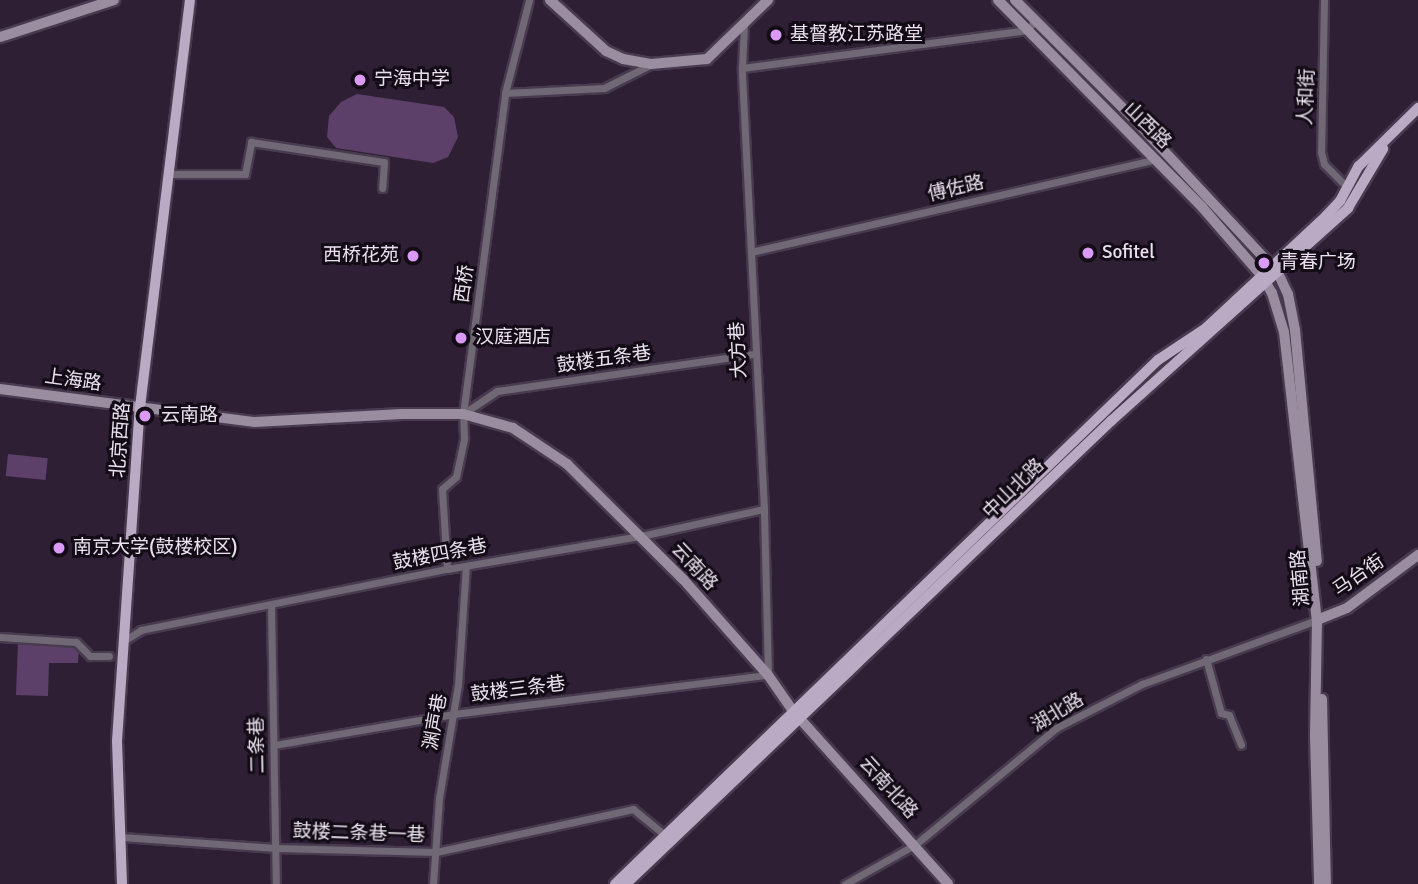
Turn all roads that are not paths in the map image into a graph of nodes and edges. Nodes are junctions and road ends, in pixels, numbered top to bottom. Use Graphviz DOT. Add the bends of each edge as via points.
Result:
graph roads {
  1 [pos="114,0"];
  2 [pos="190,0"];
  3 [pos="529,0"];
  4 [pos="550,0"];
  5 [pos="768,0"];
  6 [pos="998,0"];
  7 [pos="1015,0"];
  8 [pos="1324,0"];
  9 [pos="744,24"];
  10 [pos="1030,26"];
  11 [pos="0,37"];
  12 [pos="651,64"];
  13 [pos="742,68"];
  14 [pos="505,93"];
  15 [pos="1418,108"];
  16 [pos="1418,116"];
  17 [pos="1168,156"];
  18 [pos="1157,159"];
  19 [pos="167,174"];
  20 [pos="1346,187"];
  21 [pos="382,188"];
  22 [pos="751,252"];
  23 [pos="1274,270"];
  24 [pos="1264,279"];
  25 [pos="755,354"];
  26 [pos="0,389"];
  27 [pos="140,407"];
  28 [pos="463,414"];
  29 [pos="764,509"];
  30 [pos="641,536"];
  31 [pos="1418,555"];
  32 [pos="466,566"];
  33 [pos="447,569"];
  34 [pos="271,606"];
  35 [pos="1320,619"];
  36 [pos="0,638"];
  37 [pos="125,640"];
  38 [pos="109,656"];
  39 [pos="1206,659"];
  40 [pos="768,675"];
  41 [pos="453,714"];
  42 [pos="797,714"];
  43 [pos="274,745"];
  44 [pos="1241,746"];
  45 [pos="666,836"];
  46 [pos="122,837"];
  47 [pos="916,844"];
  48 [pos="276,848"];
  49 [pos="436,852"];
  50 [pos="122,884"];
  51 [pos="276,884"];
  52 [pos="433,884"];
  53 [pos="615,884"];
  54 [pos="626,884"];
  55 [pos="845,884"];
  56 [pos="948,884"];
  57 [pos="1319,884"];
  58 [pos="1326,884"];
  1 -- 11 [label="main road"];
  2 -- 19 [label="main road, 北京西路"];
  3 -- 14 [label="street, 西桥"];
  4 -- 12 [label="main road" via="607,51"];
  5 -- 9 [label="main road"];
  6 -- 10 [label="main road, 山西路"];
  7 -- 10 [label="main road, 山西路"];
  8 -- 20 [label="street, 人和街" via="1321,152 1324,164"];
  9 -- 12 [label="main road" via="707,59"];
  9 -- 13 [label="street, 大方巷"];
  10 -- 13 [label="street"];
  10 -- 17 [label="main road, 山西路"];
  10 -- 18 [label="main road, 山西路"];
  12 -- 14 [label="street" via="604,88"];
  13 -- 22 [label="street, 大方巷"];
  14 -- 28 [label="street, 西桥"];
  15 -- 20 [label="main road, 中山北路" via="1368,156"];
  16 -- 23 [label="main road, 中山北路" via="1380,151 1348,208"];
  17 -- 18 [label="street, 傅佐路"];
  17 -- 23 [label="main road, 山西路"];
  18 -- 22 [label="street, 傅佐路"];
  18 -- 24 [label="main road, 山西路"];
  19 -- 21 [label="street" via="245,174 251,142 384,162"];
  19 -- 27 [label="main road, 北京西路"];
  20 -- 23 [label="main road, 中山北路" via="1340,201"];
  22 -- 25 [label="street, 大方巷"];
  23 -- 24 [label="main road, 中山北路"];
  23 -- 35 [label="main road, 湖南路" via="1288,295 1295,330"];
  24 -- 35 [label="main road, 湖南路" via="1284,332"];
  24 -- 42 [label="main road, 中山北路"];
  25 -- 28 [label="street, 鼓楼五条巷" via="497,391"];
  25 -- 29 [label="street, 大方巷"];
  26 -- 27 [label="main road, 上海路"];
  27 -- 28 [label="main road, 云南路" via="255,422"];
  27 -- 37 [label="main road, 北京西路"];
  28 -- 30 [label="main road, 云南路" via="513,428 567,464"];
  28 -- 33 [label="street, 西桥" via="464,438 456,477 442,489"];
  29 -- 30 [label="street, 鼓楼四条巷"];
  29 -- 40 [label="street, 大方巷"];
  30 -- 32 [label="street, 鼓楼四条巷"];
  30 -- 40 [label="main road, 云南路"];
  31 -- 35 [label="main road, 马台街" via="1347,608"];
  32 -- 33 [label="street, 鼓楼四条巷"];
  32 -- 41 [label="street, 渊声巷"];
  33 -- 34 [label="street, 鼓楼四条巷"];
  34 -- 37 [label="street, 鼓楼四条巷" via="141,630"];
  34 -- 43 [label="street, 二条巷"];
  35 -- 39 [label="street, 湖北路"];
  35 -- 57 [label="main road, 湖南路" via="1315,737"];
  35 -- 58 [label="main road, 湖南路"];
  36 -- 38 [label="street" via="76,642 90,656"];
  37 -- 46 [label="main road, 北京西路" via="117,741"];
  39 -- 44 [label="street" via="1221,713 1229,715"];
  39 -- 47 [label="street, 湖北路" via="1142,684 1056,728"];
  40 -- 41 [label="street, 鼓楼三条巷"];
  40 -- 42 [label="main road, 云南路"];
  41 -- 43 [label="street, 鼓楼三条巷"];
  41 -- 49 [label="street, 渊声巷" via="439,797"];
  42 -- 45 [label="main road"];
  42 -- 47 [label="main road, 云南北路"];
  42 -- 54 [label="main road, 中山北路"];
  43 -- 48 [label="street, 二条巷"];
  45 -- 49 [label="street, 鼓楼二条巷一巷" via="634,809"];
  45 -- 53 [label="main road"];
  46 -- 48 [label="street, 鼓楼二条巷一巷"];
  46 -- 50 [label="main road, 北京西路"];
  47 -- 55 [label="street, 湖北路"];
  47 -- 56 [label="main road, 云南北路"];
  48 -- 49 [label="street, 鼓楼二条巷一巷"];
  48 -- 51 [label="street, 二条巷"];
  49 -- 52 [label="street, 渊声巷"];
}
